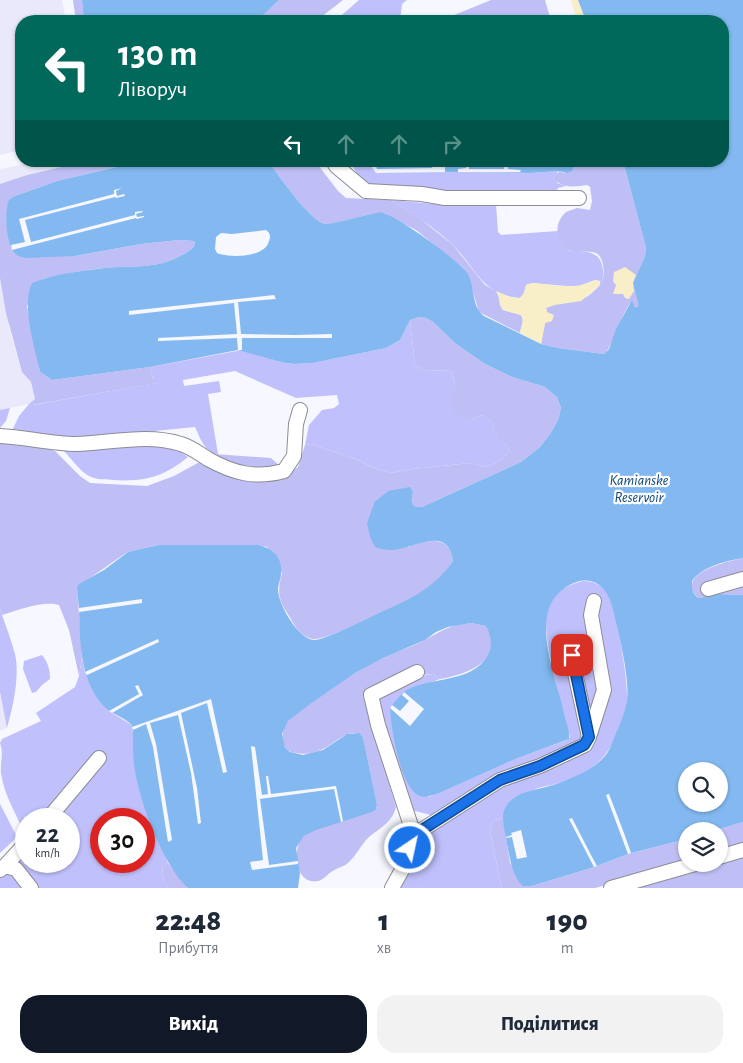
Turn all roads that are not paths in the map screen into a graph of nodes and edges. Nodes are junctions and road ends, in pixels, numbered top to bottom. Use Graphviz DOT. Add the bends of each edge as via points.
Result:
graph roads {
  1 [pos="337,167"];
  2 [pos="579,198"];
  3 [pos="300,410"];
  4 [pos="0,436"];
  5 [pos="743,579"];
  6 [pos="708,589"];
  7 [pos="594,601"];
  8 [pos="572,655"];
  9 [pos="417,672"];
  10 [pos="589,737"];
  11 [pos="99,758"];
  12 [pos="57,808"];
  13 [pos="414,835"];
  14 [pos="743,850"];
  15 [pos="728,854"];
  16 [pos="15,855"];
  17 [pos="3,868"];
  18 [pos="678,869"];
  19 [pos="31,888"];
  20 [pos="392,888"];
  21 [pos="611,888"];
  1 -- 2 [label="street" via="366,191 445,198"];
  3 -- 4 [label="street" via="294,456 284,472 268,476 248,475 220,466 184,445 163,439 74,444"];
  5 -- 6 [label="street"];
  7 -- 10 [label="street" via="591,615 604,690"];
  8 -- 10 [label="street"];
  9 -- 13 [label="street" via="371,695"];
  10 -- 13 [label="street" via="584,745 500,780"];
  11 -- 12 [label="street"];
  13 -- 20 [label="street" via="407,861"];
  14 -- 15 [label="street"];
  16 -- 17 [label="street"];
  17 -- 19 [label="street" via="16,869"];
  18 -- 21 [label="street"];
}
